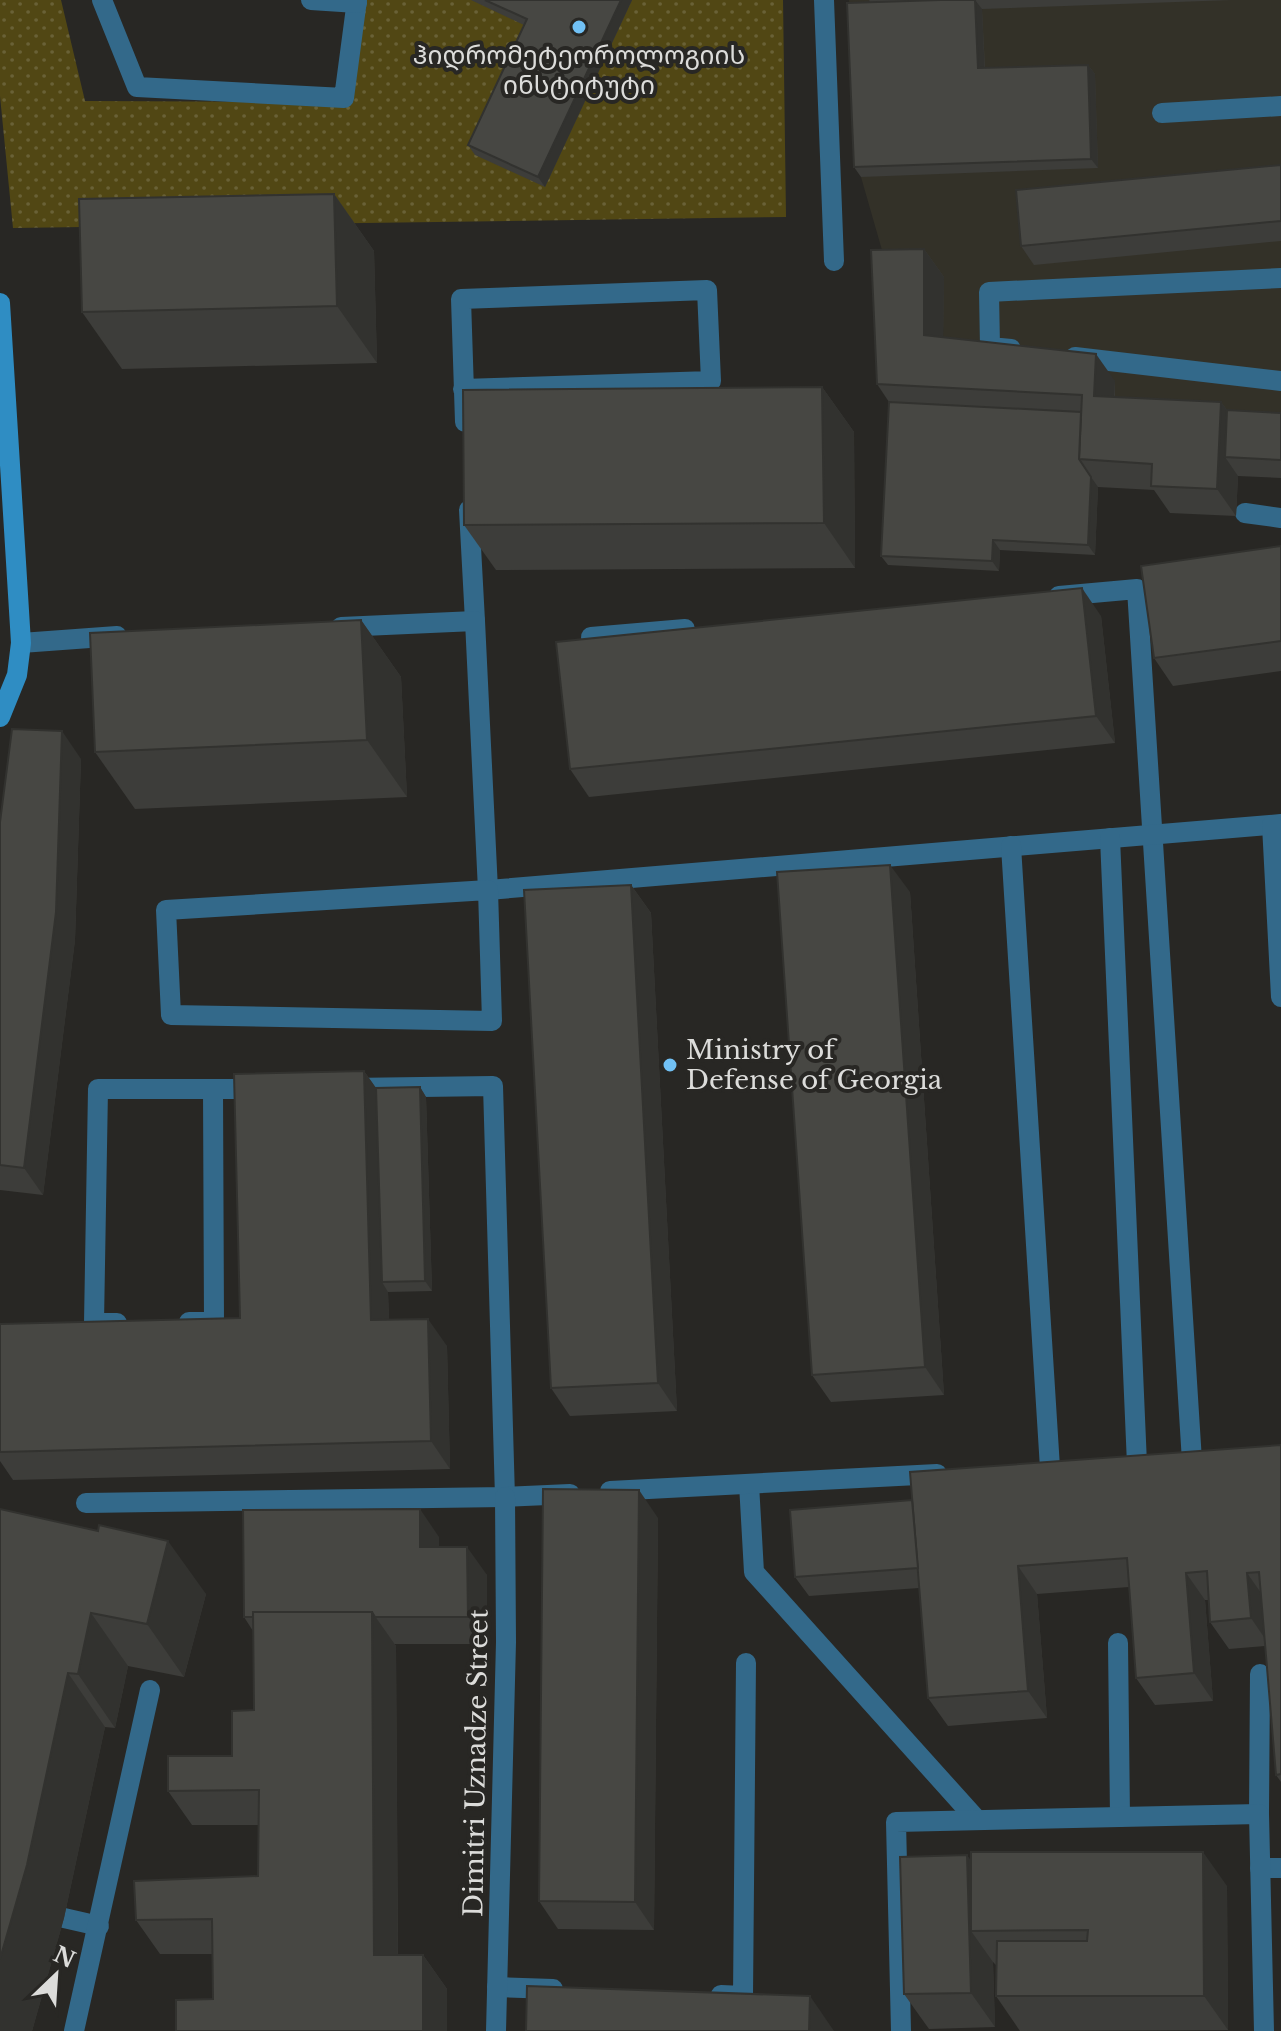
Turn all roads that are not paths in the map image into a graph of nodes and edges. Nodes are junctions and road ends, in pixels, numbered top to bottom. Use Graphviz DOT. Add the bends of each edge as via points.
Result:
graph roads {
  1 [pos="102,0"];
  2 [pos="311,0"];
  3 [pos="824,0"];
  4 [pos="357,2"];
  5 [pos="1281,106"];
  6 [pos="1162,113"];
  7 [pos="834,261"];
  8 [pos="1281,278"];
  9 [pos="0,303"];
  10 [pos="1281,381"];
  11 [pos="463,389"];
  12 [pos="465,436"];
  13 [pos="469,498"];
  14 [pos="1245,513"];
  15 [pos="1281,518"];
  16 [pos="1044,597"];
  17 [pos="475,621"];
  18 [pos="322,628"];
  19 [pos="700,628"];
  20 [pos="134,635"];
  21 [pos="591,637"];
  22 [pos="21,643"];
  23 [pos="0,717"];
  24 [pos="1276,825"];
  25 [pos="1154,835"];
  26 [pos="1110,838"];
  27 [pos="1011,846"];
  28 [pos="488,890"];
  29 [pos="1281,997"];
  30 [pos="322,1088"];
  31 [pos="275,1089"];
  32 [pos="213,1090"];
  33 [pos="169,1322"];
  34 [pos="139,1323"];
  35 [pos="1192,1461"];
  36 [pos="1137,1464"];
  37 [pos="1050,1468"];
  38 [pos="955,1473"];
  39 [pos="749,1484"];
  40 [pos="505,1497"];
  41 [pos="86,1503"];
  42 [pos="1118,1643"];
  43 [pos="746,1663"];
  44 [pos="1260,1674"];
  45 [pos="150,1690"];
  46 [pos="1259,1814"];
  47 [pos="1120,1817"];
  48 [pos="977,1820"];
  49 [pos="1271,1868"];
  50 [pos="64,1918"];
  51 [pos="99,1926"];
  52 [pos="497,1987"];
  53 [pos="574,1990"];
  54 [pos="697,1994"];
  55 [pos="74,2031"];
  56 [pos="496,2031"];
  57 [pos="901,2031"];
  58 [pos="1264,2031"];
  1 -- 4 [label="street" via="137,87 344,98"];
  2 -- 4 [label="street"];
  3 -- 7 [label="street"];
  5 -- 6 [label="street"];
  8 -- 10 [label="street" via="989,292 990,347"];
  9 -- 22 [label="main road"];
  11 -- 11 [label="street" via="461,299 707,290 711,381"];
  11 -- 12 [label="street"];
  13 -- 17 [label="street"];
  14 -- 15 [label="street"];
  16 -- 25 [label="street" via="1137,589"];
  17 -- 18 [label="street"];
  17 -- 28 [label="street"];
  19 -- 21 [label="street"];
  20 -- 22 [label="street"];
  22 -- 23 [label="main road" via="17,675"];
  24 -- 25 [label="street"];
  24 -- 29 [label="street"];
  25 -- 26 [label="street"];
  25 -- 35 [label="street"];
  26 -- 27 [label="street"];
  26 -- 36 [label="street"];
  27 -- 28 [label="street"];
  27 -- 37 [label="street"];
  28 -- 28 [label="street" via="166,910 171,1015 492,1021"];
  30 -- 40 [label="street, Dimitri Uznadze Street" via="493,1086"];
  31 -- 32 [label="street"];
  32 -- 33 [label="street" via="214,1322"];
  32 -- 34 [label="street" via="98,1089 94,1323"];
  38 -- 39 [label="street"];
  39 -- 40 [label="street"];
  39 -- 48 [label="street" via="754,1572"];
  40 -- 41 [label="street"];
  40 -- 52 [label="street, Dimitri Uznadze Street"];
  42 -- 47 [label="street"];
  43 -- 54 [label="street" via="743,1996"];
  44 -- 46 [label="street"];
  45 -- 51 [label="street"];
  46 -- 47 [label="street"];
  46 -- 49 [label="street"];
  47 -- 48 [label="street"];
  48 -- 57 [label="street" via="896,1822"];
  49 -- 58 [label="street"];
  50 -- 51 [label="street"];
  51 -- 55 [label="street"];
  52 -- 53 [label="street"];
  52 -- 56 [label="street, Dimitri Uznadze Street"];
}
